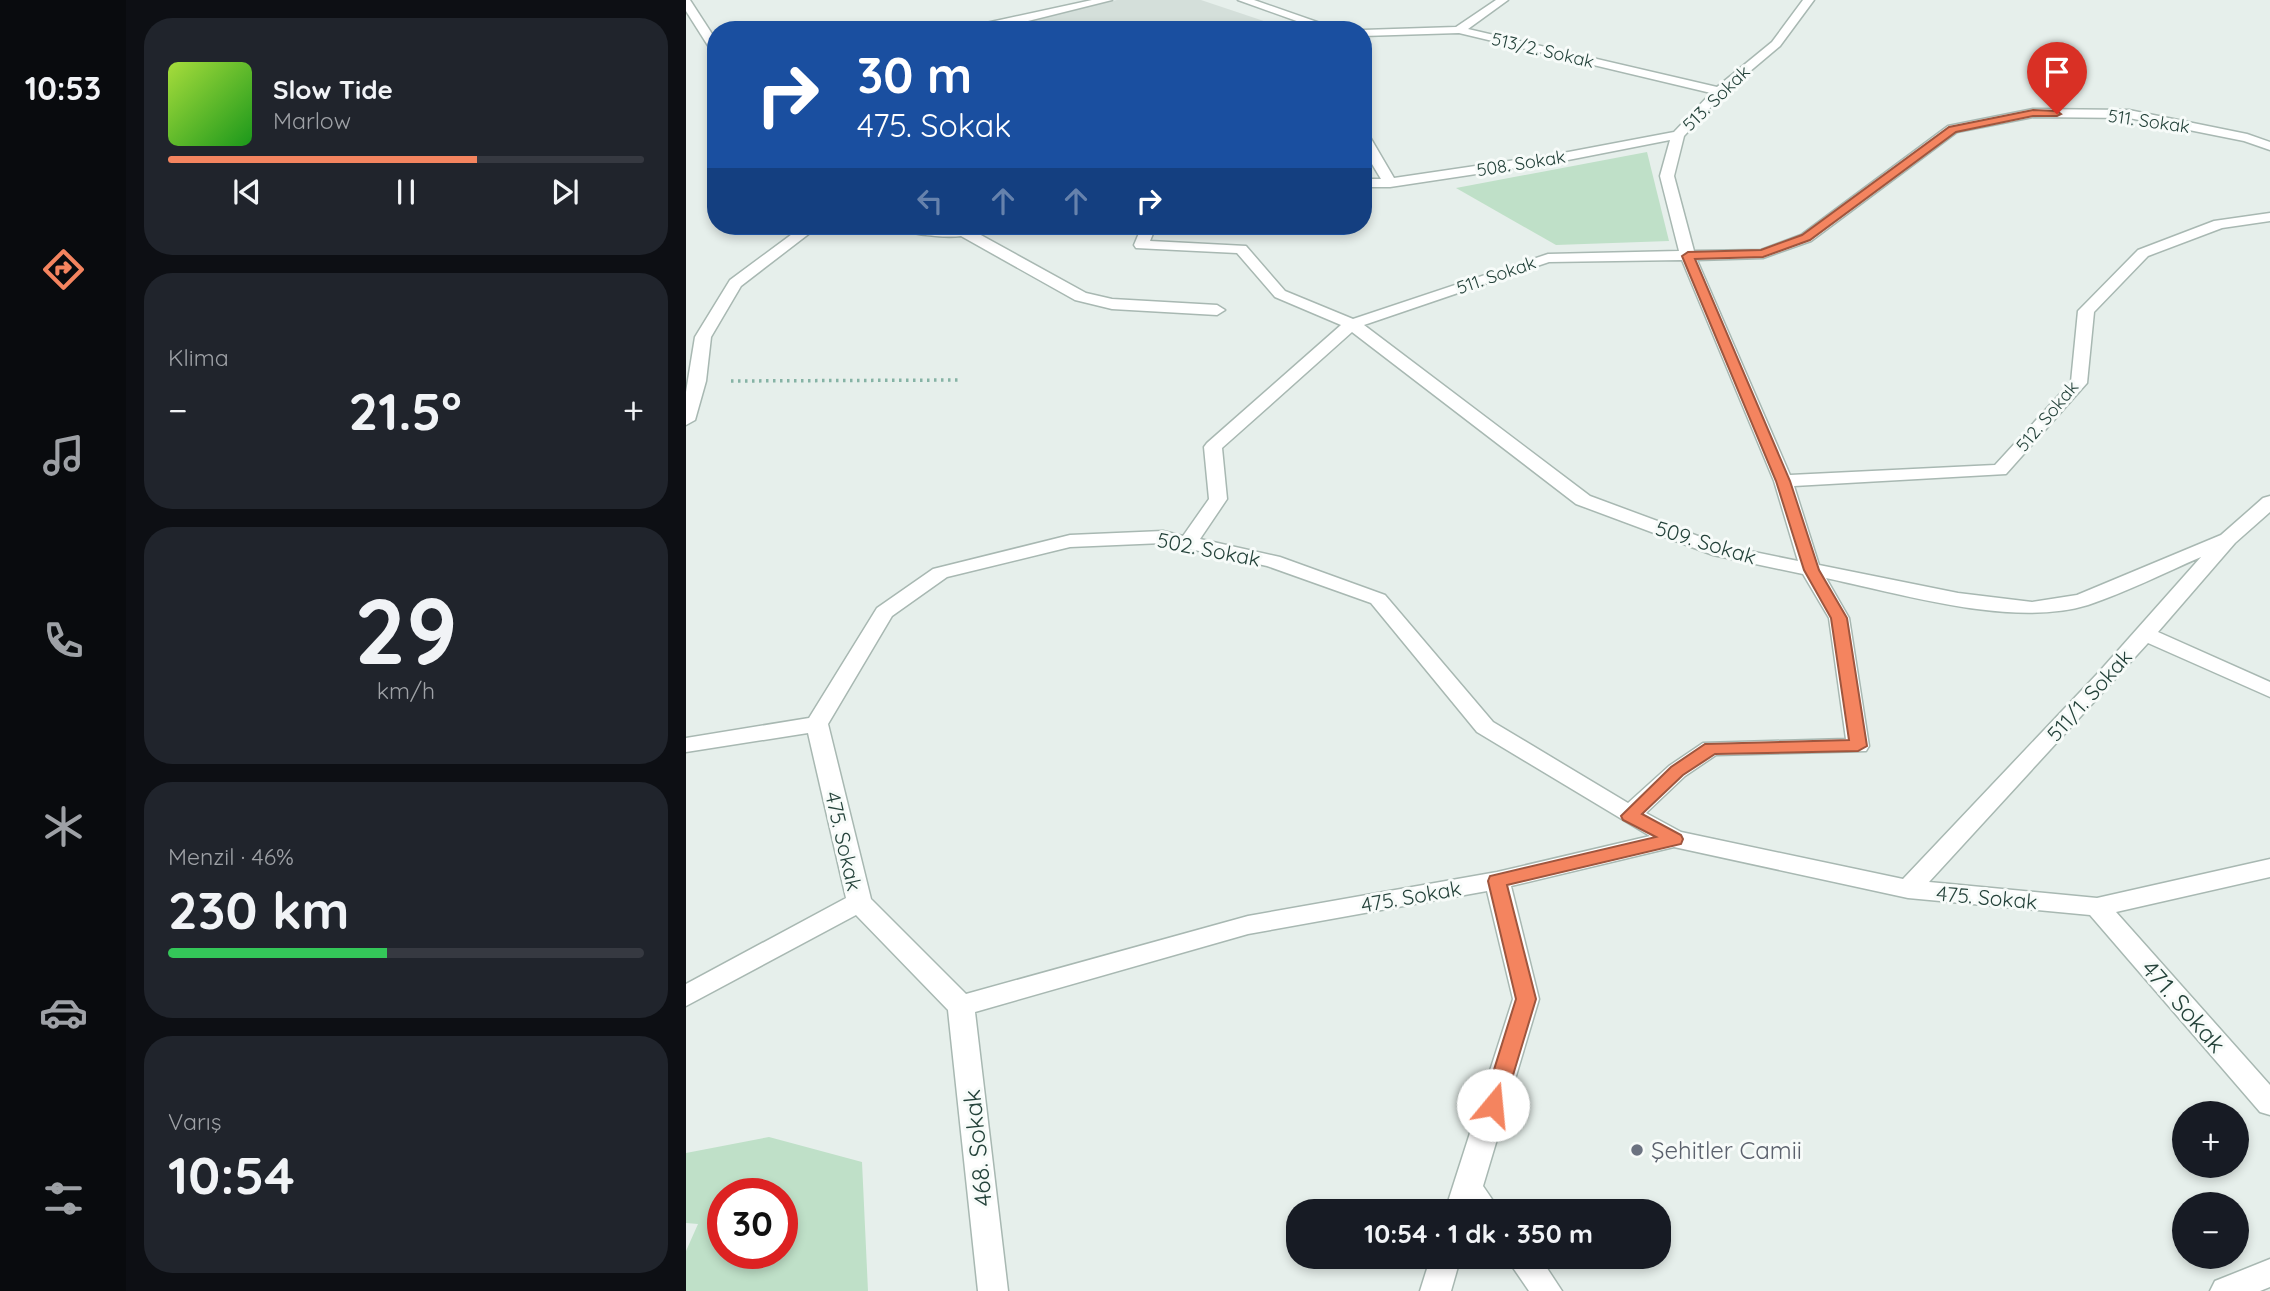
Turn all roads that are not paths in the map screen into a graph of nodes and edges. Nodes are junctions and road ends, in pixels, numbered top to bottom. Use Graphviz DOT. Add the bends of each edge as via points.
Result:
graph roads {
  1 [pos="1042,0"];
  2 [pos="1106,0"];
  3 [pos="1503,0"];
  4 [pos="1809,0"];
  5 [pos="1252,1"];
  6 [pos="686,2"];
  7 [pos="1038,16"];
  8 [pos="1017,21"];
  9 [pos="1309,21"];
  10 [pos="1459,30"];
  11 [pos="1372,33"];
  12 [pos="707,36"];
  13 [pos="1719,91"];
  14 [pos="1678,135"];
  15 [pos="2270,146"];
  16 [pos="1372,152"];
  17 [pos="1372,183"];
  18 [pos="1390,183"];
  19 [pos="2270,217"];
  20 [pos="800,235"];
  21 [pos="969,235"];
  22 [pos="1145,235"];
  23 [pos="1688,256"];
  24 [pos="1217,310"];
  25 [pos="1352,324"];
  26 [pos="692,382"];
  27 [pos="686,420"];
  28 [pos="1783,481"];
  29 [pos="2270,502"];
  30 [pos="2228,539"];
  31 [pos="1188,542"];
  32 [pos="1811,570"];
  33 [pos="2145,634"];
  34 [pos="2270,690"];
  35 [pos="817,724"];
  36 [pos="686,745"];
  37 [pos="1630,816"];
  38 [pos="1674,839"];
  39 [pos="2270,868"];
  40 [pos="1497,881"];
  41 [pos="1908,889"];
  42 [pos="859,902"];
  43 [pos="2097,907"];
  44 [pos="686,996"];
  45 [pos="961,1006"];
  46 [pos="2270,1104"];
  47 [pos="1472,1199"];
  48 [pos="1443,1269"];
  49 [pos="1530,1269"];
  50 [pos="2270,1273"];
  51 [pos="993,1291"];
  52 [pos="1436,1291"];
  53 [pos="1548,1291"];
  54 [pos="2226,1291"];
  1 -- 7 [label="street"];
  2 -- 7 [label="street"];
  3 -- 10 [label="street"];
  4 -- 13 [label="street, 513. Sokak" via="1776,44"];
  5 -- 9 [label="street"];
  6 -- 12 [label="street"];
  7 -- 8 [label="street"];
  10 -- 11 [label="street, 513/2. Sokak"];
  10 -- 13 [label="street, 513/2. Sokak"];
  13 -- 14 [label="street, 513. Sokak"];
  14 -- 18 [label="street, 508. Sokak"];
  14 -- 23 [label="street, 513. Sokak" via="1667,176"];
  15 -- 23 [label="street, 511. Sokak" via="2129,114 2033,113 1953,130 1806,238 1763,254"];
  16 -- 18 [label="street"];
  17 -- 18 [label="street, 508. Sokak"];
  19 -- 28 [label="street, 512. Sokak" via="2219,224 2143,253 2086,312 2079,383 2000,471"];
  20 -- 26 [label="street" via="734,284 704,337"];
  21 -- 24 [label="street" via="1081,297 1112,304"];
  22 -- 25 [label="street, 509. Sokak" via="1141,245 1241,249 1280,294"];
  23 -- 25 [label="street, 511. Sokak" via="1548,258"];
  23 -- 28 [label="street"];
  25 -- 31 [label="street" via="1213,447 1218,499"];
  25 -- 32 [label="street, 509. Sokak" via="1583,500 1720,551"];
  26 -- 27 [label="street"];
  28 -- 32 [label="street"];
  29 -- 30 [label="street, 511/1. Sokak"];
  30 -- 32 [label="street, 509. Sokak" via="2082,600 2032,608 1958,599"];
  30 -- 33 [label="street, 511/1. Sokak"];
  31 -- 35 [label="street, 502. Sokak" via="1163,537 1070,541 940,573 884,612"];
  31 -- 37 [label="street, 502. Sokak" via="1273,561 1378,599 1485,727"];
  32 -- 37 [label="street" via="1839,618 1858,746 1711,748 1677,771"];
  33 -- 34 [label="street"];
  33 -- 41 [label="street, 511/1. Sokak"];
  35 -- 36 [label="street"];
  35 -- 42 [label="street, 475. Sokak"];
  37 -- 38 [label="street, 502. Sokak"];
  38 -- 40 [label="street, 475. Sokak"];
  38 -- 41 [label="street, 475. Sokak"];
  39 -- 43 [label="street, 475. Sokak"];
  40 -- 45 [label="street, 475. Sokak" via="1248,925"];
  40 -- 47 [label="street" via="1526,999"];
  41 -- 43 [label="street, 475. Sokak"];
  42 -- 44 [label="street"];
  42 -- 45 [label="street, 475. Sokak"];
  43 -- 46 [label="street, 471. Sokak"];
  45 -- 51 [label="street, 468. Sokak"];
  48 -- 52 [label="street"];
  49 -- 53 [label="street"];
  50 -- 54 [label="street"];
}
